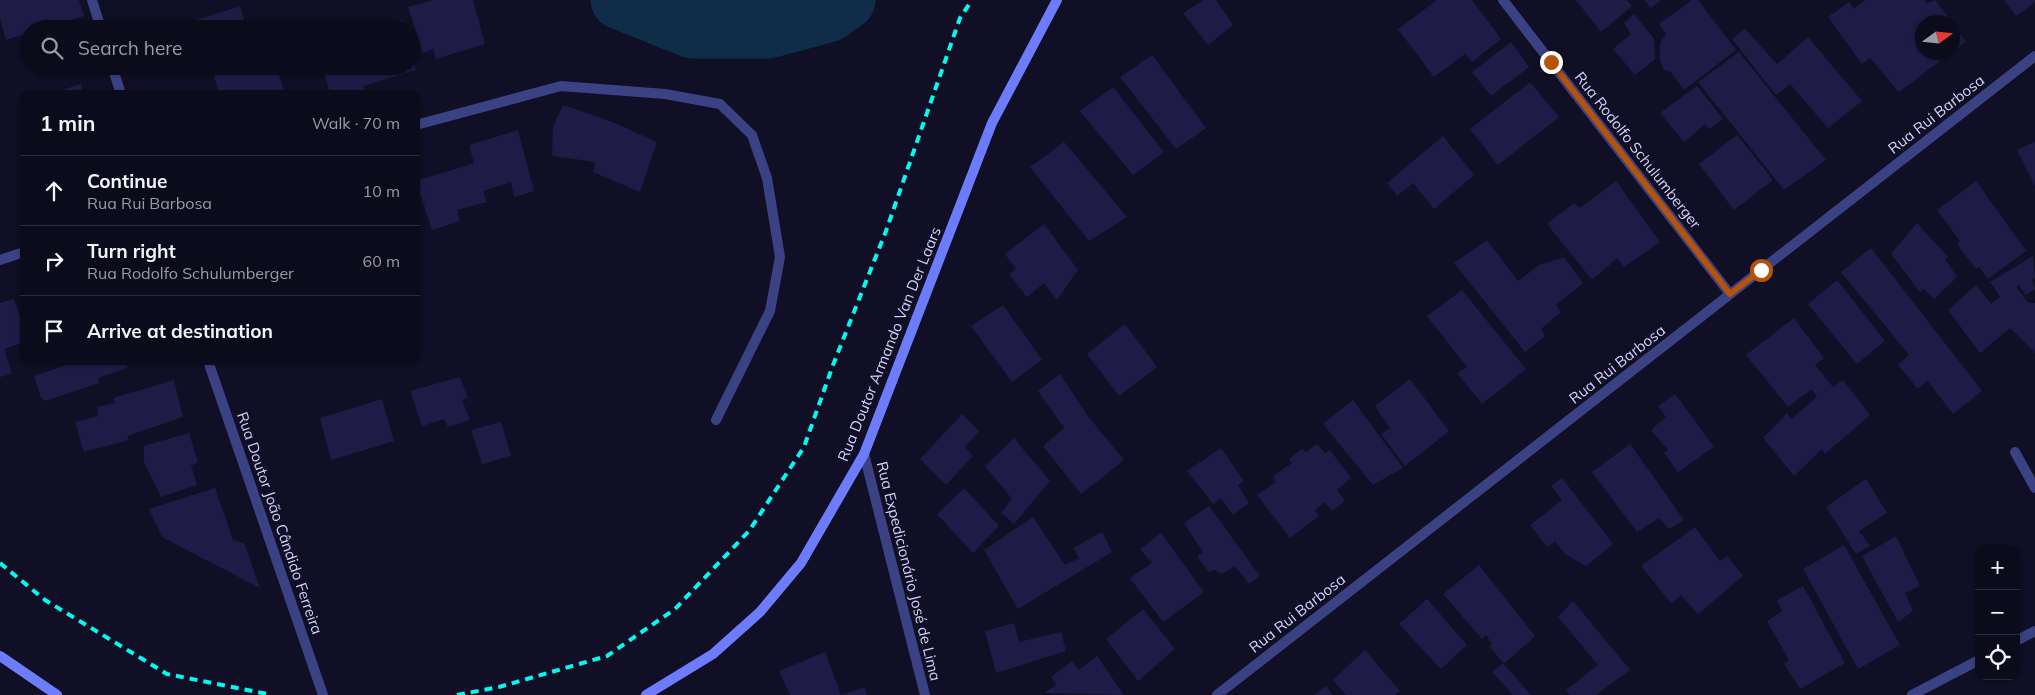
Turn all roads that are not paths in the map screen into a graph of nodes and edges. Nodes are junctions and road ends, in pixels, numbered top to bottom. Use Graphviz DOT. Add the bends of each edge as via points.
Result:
graph roads {
  1 [pos="92,0"];
  2 [pos="1057,0"];
  3 [pos="1503,0"];
  4 [pos="98,20"];
  5 [pos="2035,56"];
  6 [pos="115,75"];
  7 [pos="120,90"];
  8 [pos="420,124"];
  9 [pos="20,253"];
  10 [pos="0,260"];
  11 [pos="1730,294"];
  12 [pos="209,365"];
  13 [pos="716,420"];
  14 [pos="2015,452"];
  15 [pos="864,454"];
  16 [pos="2035,488"];
  17 [pos="2035,631"];
  18 [pos="2020,638"];
  19 [pos="0,656"];
  20 [pos="1975,662"];
  21 [pos="57,695"];
  22 [pos="323,695"];
  23 [pos="646,695"];
  24 [pos="926,695"];
  25 [pos="1216,695"];
  26 [pos="1912,695"];
  1 -- 4 [label="street"];
  2 -- 15 [label="main road, Rua Doutor Armando Van Der Laars" via="992,123"];
  3 -- 11 [label="street, Rua Rodolfo Schulumberger"];
  5 -- 11 [label="street, Rua Rui Barbosa"];
  6 -- 7 [label="street"];
  8 -- 13 [label="street" via="561,86 664,94 720,104 752,135 767,178 780,256 770,311"];
  9 -- 10 [label="street"];
  11 -- 25 [label="street, Rua Rui Barbosa"];
  12 -- 22 [label="street, Rua Doutor João Cândido Ferreira"];
  14 -- 16 [label="street"];
  15 -- 23 [label="main road, Rua Doutor Armando Van Der Laars" via="801,563 760,612 713,654"];
  15 -- 24 [label="street, Rua Expedicionário José de Lima"];
  17 -- 18 [label="street"];
  19 -- 21 [label="main road"];
  20 -- 26 [label="street"];
}
